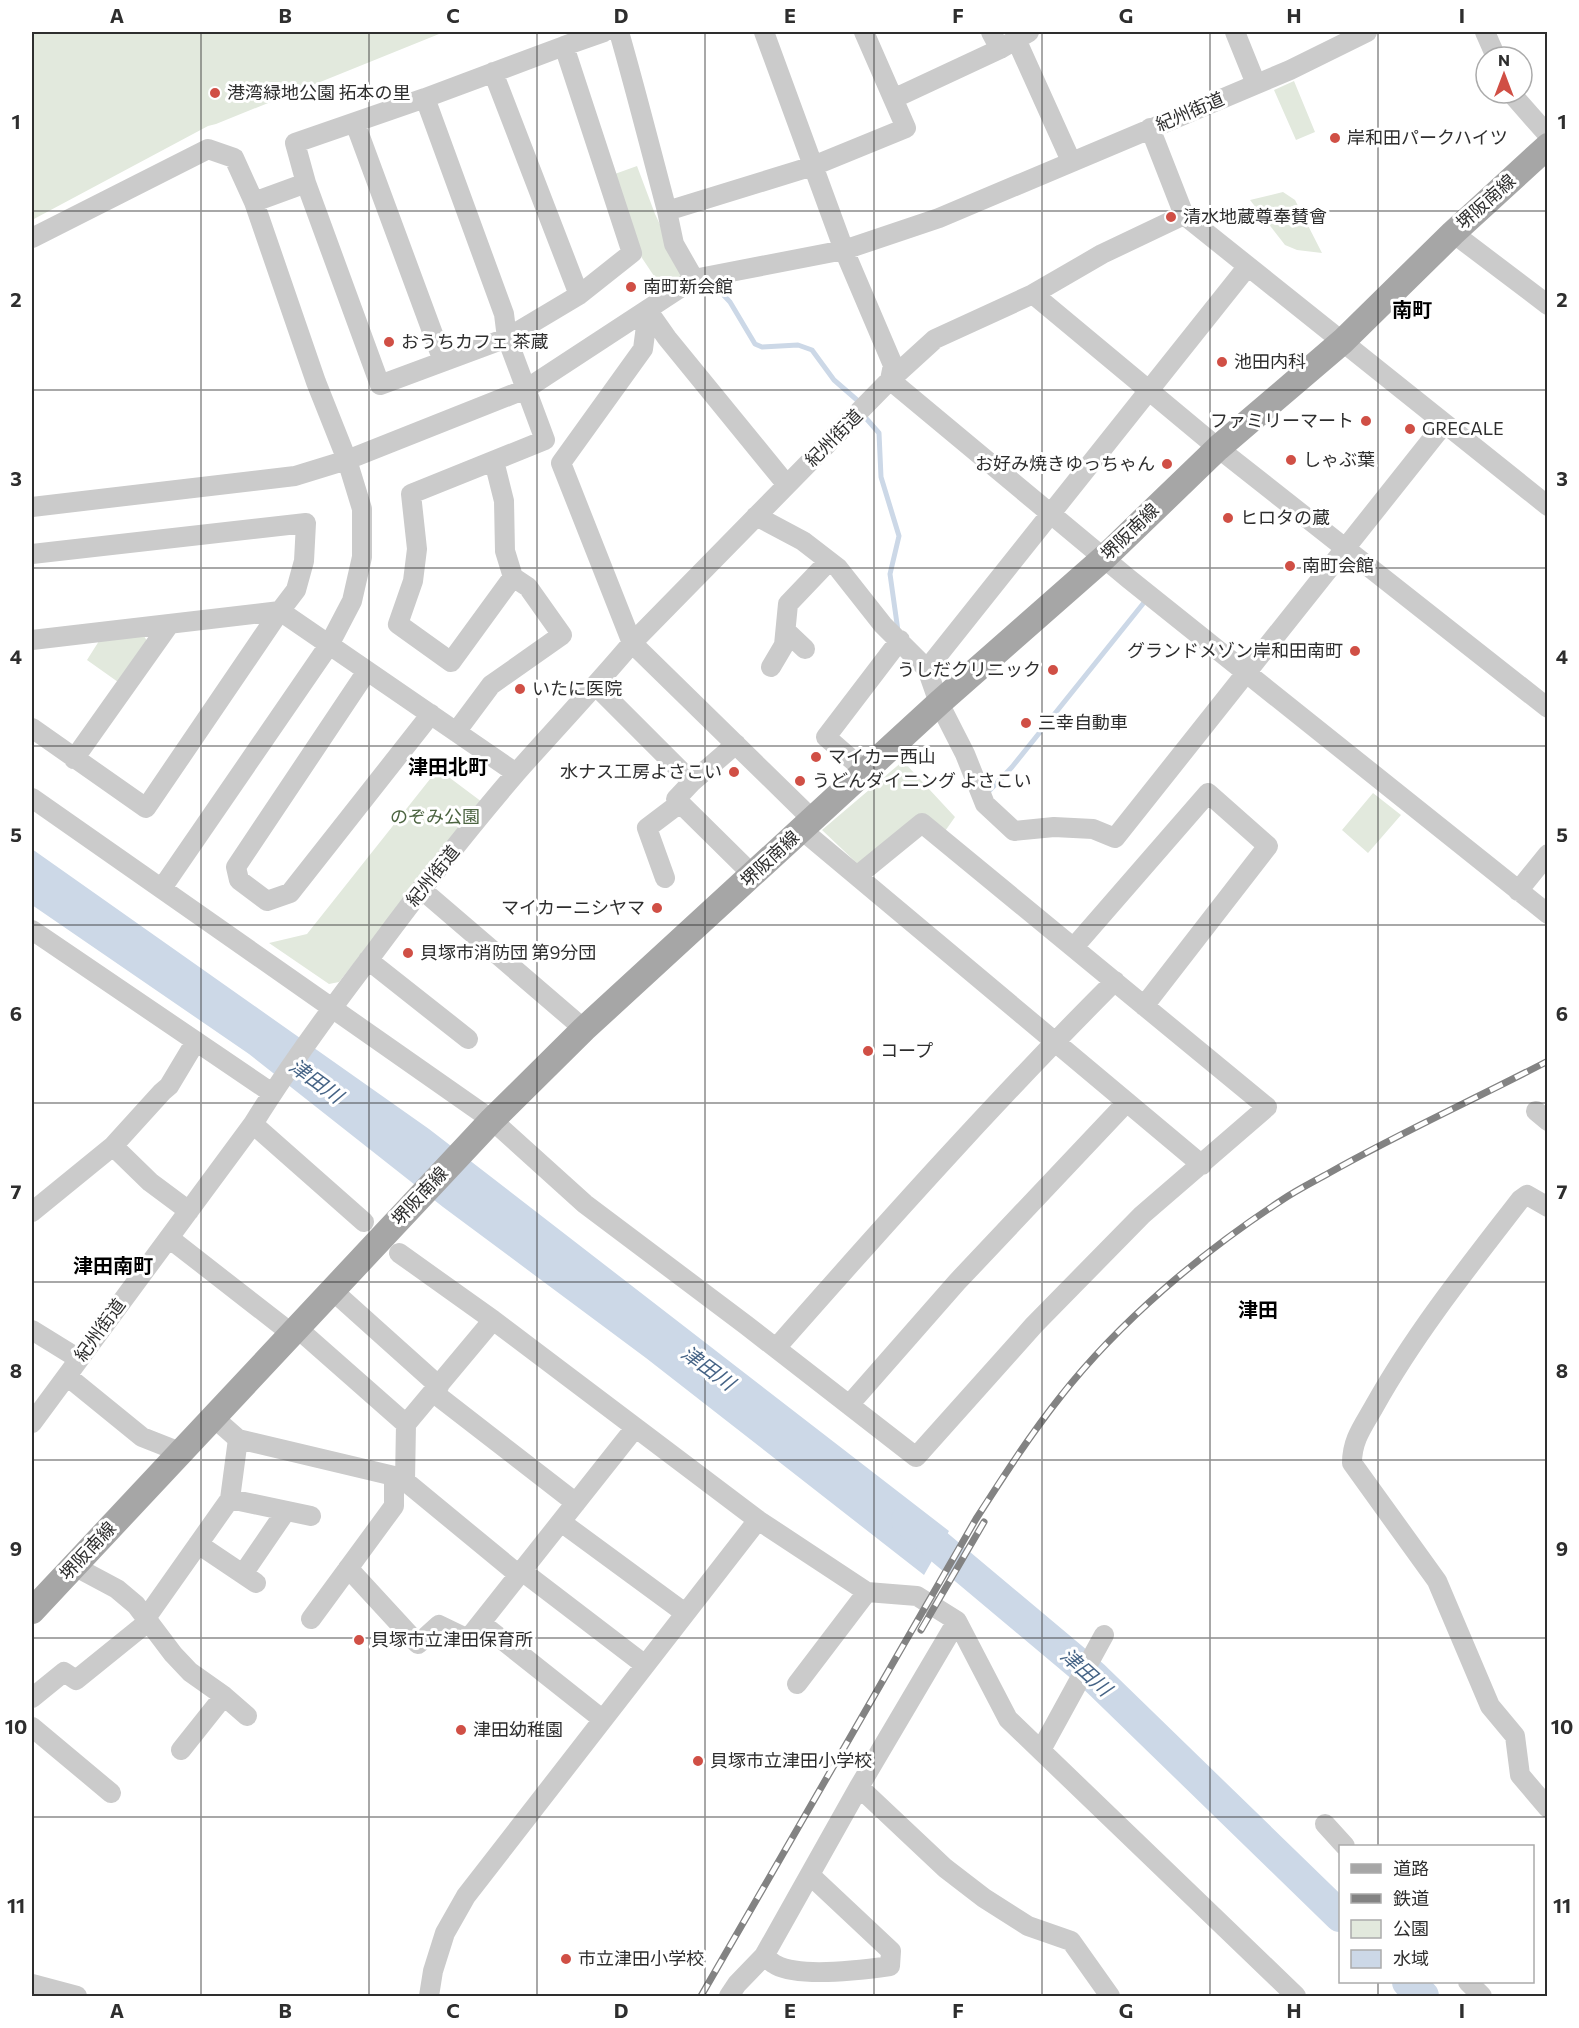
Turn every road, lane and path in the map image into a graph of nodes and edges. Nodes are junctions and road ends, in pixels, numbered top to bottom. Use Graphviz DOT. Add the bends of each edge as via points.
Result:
graph roads {
  1 [pos="604,32"];
  2 [pos="619,32"];
  3 [pos="764,32"];
  4 [pos="864,32"];
  5 [pos="1235,32"];
  6 [pos="1367,32"];
  7 [pos="1009,38"];
  8 [pos="564,46"];
  9 [pos="493,72"];
  10 [pos="1256,84"];
  11 [pos="425,98"];
  12 [pos="895,98"];
  13 [pos="1522,105"];
  14 [pos="355,123"];
  15 [pos="1150,128"];
  16 [pos="1548,135"];
  17 [pos="1548,146"];
  18 [pos="1071,161"];
  19 [pos="813,166"];
  20 [pos="306,183"];
  21 [pos="254,202"];
  22 [pos="667,211"];
  23 [pos="1184,215"];
  24 [pos="1453,233"];
  25 [pos="32,238"];
  26 [pos="844,249"];
  27 [pos="1248,266"];
  28 [pos="694,279"];
  29 [pos="1033,294"];
  30 [pos="579,295"];
  31 [pos="1545,296"];
  32 [pos="648,311"];
  33 [pos="507,338"];
  34 [pos="1343,341"];
  35 [pos="442,361"];
  36 [pos="890,380"];
  37 [pos="526,389"];
  38 [pos="1149,390"];
  39 [pos="1444,424"];
  40 [pos="1218,448"];
  41 [pos="346,460"];
  42 [pos="494,461"];
  43 [pos="787,485"];
  44 [pos="1548,506"];
  45 [pos="32,507"];
  46 [pos="1050,515"];
  47 [pos="756,516"];
  48 [pos="1344,548"];
  49 [pos="32,554"];
  50 [pos="1104,557"];
  51 [pos="829,561"];
  52 [pos="513,577"];
  53 [pos="280,611"];
  54 [pos="169,625"];
  55 [pos="786,631"];
  56 [pos="32,640"];
  57 [pos="900,640"];
  58 [pos="632,643"];
  59 [pos="329,645"];
  60 [pos="805,649"];
  61 [pos="771,667"];
  62 [pos="927,669"];
  63 [pos="367,671"];
  64 [pos="1246,673"];
  65 [pos="596,686"];
  66 [pos="939,703"];
  67 [pos="1548,708"];
  68 [pos="431,714"];
  69 [pos="32,728"];
  70 [pos="456,732"];
  71 [pos="736,744"];
  72 [pos="74,759"];
  73 [pos="865,771"];
  74 [pos="516,773"];
  75 [pos="692,782"];
  76 [pos="32,798"];
  77 [pos="680,803"];
  78 [pos="808,825"];
  79 [pos="1548,854"];
  80 [pos="753,875"];
  81 [pos="858,876"];
  82 [pos="665,878"];
  83 [pos="162,888"];
  84 [pos="422,889"];
  85 [pos="1518,891"];
  86 [pos="1548,914"];
  87 [pos="32,930"];
  88 [pos="1074,947"];
  89 [pos="368,960"];
  90 [pos="1115,981"];
  91 [pos="1144,1005"];
  92 [pos="333,1007"];
  93 [pos="584,1029"];
  94 [pos="468,1039"];
  95 [pos="196,1041"];
  96 [pos="1054,1041"];
  97 [pos="273,1092"];
  98 [pos="1126,1102"];
  99 [pos="492,1120"];
  100 [pos="253,1124"];
  101 [pos="113,1146"];
  102 [pos="1202,1164"];
  103 [pos="1548,1207"];
  104 [pos="189,1211"];
  105 [pos="32,1212"];
  106 [pos="364,1222"];
  107 [pos="169,1238"];
  108 [pos="399,1253"];
  109 [pos="332,1290"];
  110 [pos="494,1320"];
  111 [pos="32,1330"];
  112 [pos="294,1330"];
  113 [pos="776,1348"];
  114 [pos="79,1359"];
  115 [pos="67,1376"];
  116 [pos="436,1389"];
  117 [pos="849,1405"];
  118 [pos="213,1417"];
  119 [pos="32,1423"];
  120 [pos="406,1424"];
  121 [pos="635,1428"];
  122 [pos="238,1439"];
  123 [pos="180,1452"];
  124 [pos="399,1479"];
  125 [pos="230,1499"];
  126 [pos="576,1503"];
  127 [pos="286,1511"];
  128 [pos="311,1516"];
  129 [pos="758,1520"];
  130 [pos="561,1522"];
  131 [pos="198,1544"];
  132 [pos="74,1566"];
  133 [pos="348,1568"];
  134 [pos="521,1573"];
  135 [pos="867,1592"];
  136 [pos="32,1611"];
  137 [pos="685,1613"];
  138 [pos="147,1619"];
  139 [pos="311,1619"];
  140 [pos="957,1621"];
  141 [pos="482,1623"];
  142 [pos="1104,1635"];
  143 [pos="645,1665"];
  144 [pos="797,1684"];
  145 [pos="224,1696"];
  146 [pos="32,1698"];
  147 [pos="247,1716"];
  148 [pos="602,1719"];
  149 [pos="32,1726"];
  150 [pos="181,1750"];
  151 [pos="1041,1750"];
  152 [pos="860,1787"];
  153 [pos="111,1793"];
  154 [pos="1548,1808"];
  155 [pos="1325,1824"];
  156 [pos="1344,1845"];
  157 [pos="810,1875"];
  158 [pos="764,1956"];
  159 [pos="1469,1983"];
  160 [pos="32,1984"];
  161 [pos="77,1996"];
  162 [pos="429,1996"];
  163 [pos="729,1996"];
  164 [pos="1110,1996"];
  165 [pos="1296,1996"];
  166 [pos="1482,1996"];
  1 -- 8 [label="street"];
  2 -- 22 [label="street"];
  3 -- 19 [label="street"];
  4 -- 12 [label="street"];
  5 -- 10 [label="street"];
  6 -- 10 [label="street, 紀州街道"];
  7 -- 12 [label="street"];
  7 -- 18 [label="street"];
  8 -- 9 [label="street"];
  8 -- 30 [label="street" via="632,253"];
  9 -- 11 [label="street"];
  9 -- 30 [label="street"];
  10 -- 15 [label="street, 紀州街道"];
  11 -- 14 [label="street"];
  11 -- 33 [label="street" via="504,314"];
  12 -- 19 [label="street" via="906,128"];
  13 -- 16 [label="street"];
  14 -- 20 [label="street" via="295,142"];
  14 -- 35 [label="street"];
  15 -- 18 [label="street, 紀州街道"];
  15 -- 23 [label="street"];
  17 -- 24 [label="main road, 堺阪南線"];
  18 -- 26 [label="street, 紀州街道" via="939,218"];
  19 -- 22 [label="street"];
  19 -- 26 [label="street"];
  20 -- 21 [label="street"];
  20 -- 35 [label="street" via="380,386"];
  21 -- 25 [label="street" via="234,158 208,149"];
  21 -- 41 [label="street"];
  22 -- 28 [label="street" via="674,244"];
  23 -- 27 [label="street"];
  23 -- 29 [label="street, 紀州街道" via="1102,254"];
  24 -- 31 [label="street"];
  24 -- 34 [label="main road, 堺阪南線"];
  26 -- 28 [label="street, 紀州街道"];
  26 -- 36 [label="street" via="893,365"];
  27 -- 34 [label="street"];
  27 -- 38 [label="street"];
  28 -- 32 [label="street"];
  29 -- 36 [label="street, 紀州街道" via="935,339"];
  29 -- 38 [label="street"];
  30 -- 33 [label="street"];
  32 -- 37 [label="street"];
  32 -- 43 [label="street"];
  32 -- 58 [label="street" via="643,349 561,464"];
  33 -- 35 [label="street"];
  33 -- 37 [label="street"];
  34 -- 39 [label="street"];
  34 -- 40 [label="main road, 堺阪南線"];
  36 -- 43 [label="street, 紀州街道"];
  36 -- 46 [label="street"];
  37 -- 41 [label="street"];
  37 -- 42 [label="street" via="545,440"];
  38 -- 40 [label="street"];
  38 -- 46 [label="street"];
  39 -- 44 [label="street"];
  39 -- 48 [label="street"];
  40 -- 48 [label="street"];
  40 -- 50 [label="main road, 堺阪南線"];
  41 -- 45 [label="street" via="295,476"];
  41 -- 59 [label="street" via="362,509 362,557 352,601"];
  42 -- 52 [label="street" via="504,501 505,551"];
  42 -- 52 [label="street" via="411,494 417,549 413,581 398,624 451,662"];
  43 -- 47 [label="street, 紀州街道"];
  46 -- 50 [label="street"];
  46 -- 62 [label="street"];
  47 -- 51 [label="street" via="803,541"];
  47 -- 58 [label="street, 紀州街道"];
  48 -- 64 [label="street"];
  48 -- 67 [label="street"];
  49 -- 53 [label="street" via="306,523 304,561 296,590"];
  50 -- 64 [label="street"];
  50 -- 66 [label="main road, 堺阪南線"];
  51 -- 55 [label="street" via="788,604"];
  51 -- 57 [label="street"];
  52 -- 70 [label="street" via="528,587 562,635 491,686"];
  53 -- 54 [label="street"];
  53 -- 59 [label="street"];
  53 -- 72 [label="street" via="146,808"];
  54 -- 56 [label="street"];
  54 -- 72 [label="street"];
  55 -- 60 [label="street"];
  55 -- 61 [label="street" via="784,645"];
  57 -- 62 [label="street"];
  57 -- 73 [label="street" via="826,737"];
  58 -- 65 [label="street, 紀州街道"];
  58 -- 71 [label="street"];
  59 -- 63 [label="street"];
  59 -- 83 [label="street"];
  62 -- 66 [label="street"];
  63 -- 68 [label="street"];
  63 -- 68 [label="street" via="236,867 239,880 267,901 290,893"];
  64 -- 66 [label="street" via="1115,838 1092,829 1014,831 985,804"];
  64 -- 85 [label="street"];
  65 -- 74 [label="street, 紀州街道"];
  65 -- 75 [label="street"];
  66 -- 73 [label="main road, 堺阪南線"];
  68 -- 70 [label="street"];
  69 -- 72 [label="street"];
  70 -- 74 [label="street"];
  71 -- 75 [label="street"];
  71 -- 78 [label="street"];
  73 -- 78 [label="main road, 堺阪南線"];
  74 -- 84 [label="street, 紀州街道"];
  75 -- 77 [label="street" via="676,799"];
  76 -- 83 [label="street"];
  77 -- 80 [label="street"];
  77 -- 82 [label="street" via="647,828"];
  78 -- 80 [label="main road, 堺阪南線"];
  78 -- 81 [label="street"];
  79 -- 85 [label="street"];
  80 -- 93 [label="main road, 堺阪南線"];
  81 -- 88 [label="street" via="922,823"];
  81 -- 96 [label="street"];
  83 -- 92 [label="street"];
  84 -- 89 [label="street, 紀州街道"];
  84 -- 93 [label="street"];
  85 -- 86 [label="street"];
  87 -- 95 [label="street"];
  88 -- 90 [label="street"];
  88 -- 91 [label="street" via="1208,793 1268,846"];
  89 -- 92 [label="street, 紀州街道"];
  89 -- 94 [label="street"];
  90 -- 91 [label="street"];
  90 -- 96 [label="street"];
  91 -- 102 [label="street" via="1267,1107"];
  92 -- 97 [label="street, 紀州街道"];
  92 -- 99 [label="street"];
  93 -- 99 [label="main road, 堺阪南線"];
  95 -- 97 [label="street"];
  95 -- 101 [label="street" via="169,1086"];
  96 -- 98 [label="street"];
  96 -- 113 [label="street"];
  97 -- 100 [label="street, 紀州街道"];
  98 -- 102 [label="street"];
  98 -- 117 [label="street" via="957,1282"];
  99 -- 109 [label="main road, 堺阪南線"];
  99 -- 113 [label="street" via="585,1204"];
  100 -- 104 [label="street, 紀州街道"];
  100 -- 106 [label="street"];
  101 -- 104 [label="street" via="150,1182"];
  101 -- 105 [label="street"];
  102 -- 117 [label="street" via="1142,1215 1035,1325 916,1457"];
  103 -- 154 [label="street" via="1527,1195 1506,1218 1431,1317 1388,1382 1352,1446 1352,1463 1437,1581 1490,1706 1515,1736 1520,1775"];
  104 -- 107 [label="street, 紀州街道"];
  107 -- 112 [label="street"];
  107 -- 114 [label="street, 紀州街道"];
  108 -- 110 [label="street"];
  109 -- 112 [label="main road, 堺阪南線"];
  109 -- 116 [label="street"];
  110 -- 116 [label="street"];
  110 -- 121 [label="street"];
  111 -- 114 [label="street"];
  112 -- 118 [label="main road, 堺阪南線"];
  112 -- 120 [label="street"];
  113 -- 117 [label="street"];
  114 -- 115 [label="street, 紀州街道"];
  115 -- 119 [label="street, 紀州街道"];
  115 -- 123 [label="street" via="142,1437"];
  116 -- 120 [label="street"];
  116 -- 126 [label="street"];
  118 -- 122 [label="street"];
  118 -- 123 [label="main road, 堺阪南線"];
  120 -- 124 [label="street"];
  121 -- 126 [label="street"];
  121 -- 129 [label="street"];
  122 -- 124 [label="street"];
  122 -- 125 [label="street"];
  123 -- 132 [label="main road, 堺阪南線"];
  124 -- 133 [label="street" via="394,1506"];
  124 -- 134 [label="street"];
  125 -- 127 [label="street"];
  125 -- 131 [label="street"];
  126 -- 130 [label="street"];
  127 -- 128 [label="street"];
  127 -- 131 [label="street" via="250,1579"];
  129 -- 135 [label="street"];
  129 -- 137 [label="street"];
  130 -- 134 [label="street"];
  130 -- 137 [label="street"];
  131 -- 138 [label="street"];
  132 -- 136 [label="main road, 堺阪南線"];
  132 -- 138 [label="street" via="117,1589"];
  133 -- 139 [label="street"];
  133 -- 141 [label="street" via="418,1644 439,1625 468,1640"];
  134 -- 141 [label="street"];
  134 -- 143 [label="street"];
  135 -- 140 [label="street" via="917,1596"];
  135 -- 144 [label="street"];
  137 -- 143 [label="street"];
  138 -- 145 [label="street" via="190,1672"];
  138 -- 146 [label="street" via="76,1680 64,1672"];
  140 -- 151 [label="street" via="1008,1719"];
  140 -- 152 [label="street"];
  141 -- 148 [label="street"];
  142 -- 151 [label="street"];
  143 -- 148 [label="street"];
  145 -- 147 [label="street"];
  145 -- 150 [label="street"];
  148 -- 162 [label="street" via="466,1896 445,1933"];
  149 -- 153 [label="street"];
  151 -- 165 [label="street"];
  152 -- 157 [label="street"];
  152 -- 164 [label="street" via="945,1868 984,1898 1028,1926 1071,1941"];
  155 -- 156 [label="street"];
  157 -- 158 [label="street"];
  157 -- 158 [label="street" via="891,1951 890,1966 848,1972 799,1971 777,1966"];
  158 -- 163 [label="street"];
  159 -- 166 [label="street"];
  160 -- 161 [label="street"];
}
